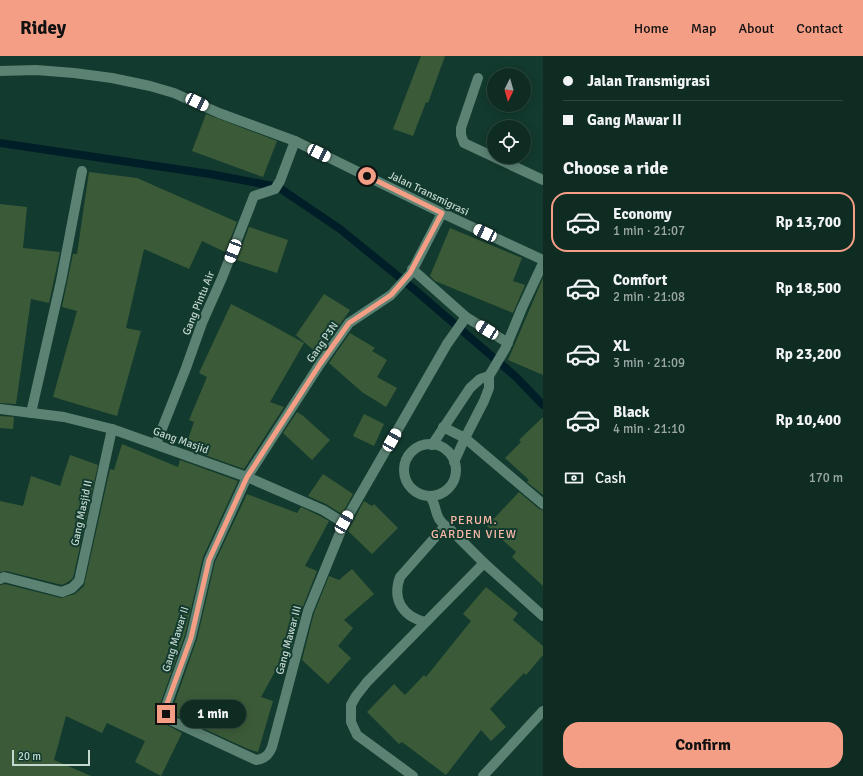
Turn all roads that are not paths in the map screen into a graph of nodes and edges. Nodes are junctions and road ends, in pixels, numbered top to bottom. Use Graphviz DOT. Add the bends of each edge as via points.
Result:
graph roads {
  1 [pos="0,71"];
  2 [pos="478,78"];
  3 [pos="295,141"];
  4 [pos="82,171"];
  5 [pos="543,180"];
  6 [pos="442,213"];
  7 [pos="543,260"];
  8 [pos="543,263"];
  9 [pos="411,271"];
  10 [pos="466,317"];
  11 [pos="506,346"];
  12 [pos="490,374"];
  13 [pos="0,409"];
  14 [pos="31,412"];
  15 [pos="443,427"];
  16 [pos="112,429"];
  17 [pos="464,438"];
  18 [pos="156,444"];
  19 [pos="432,444"];
  20 [pos="454,462"];
  21 [pos="247,477"];
  22 [pos="430,496"];
  23 [pos="543,504"];
  24 [pos="344,522"];
  25 [pos="445,526"];
  26 [pos="484,563"];
  27 [pos="0,579"];
  28 [pos="543,616"];
  29 [pos="425,622"];
  30 [pos="543,712"];
  31 [pos="256,760"];
  32 [pos="413,776"];
  33 [pos="483,776"];
  1 -- 3 [label="street, Jalan Transmigrasi" via="74,73 150,86"];
  2 -- 5 [label="street" via="461,128 464,143"];
  3 -- 6 [label="street, Jalan Transmigrasi"];
  3 -- 18 [label="street, Gang Pintu Air" via="277,185 254,196"];
  4 -- 14 [label="street" via="61,281"];
  6 -- 7 [label="street, Jalan Transmigrasi"];
  6 -- 9 [label="street, Gang P3N"];
  8 -- 11 [label="street"];
  9 -- 10 [label="street"];
  9 -- 21 [label="street, Gang P3N" via="391,295 349,323"];
  10 -- 11 [label="street"];
  10 -- 24 [label="street" via="447,344"];
  11 -- 12 [label="street"];
  12 -- 15 [label="street" via="470,388"];
  12 -- 17 [label="street" via="489,388 484,401"];
  13 -- 14 [label="street, Gang Masjid"];
  14 -- 16 [label="street, Gang Masjid"];
  15 -- 17 [label="street"];
  15 -- 19 [label="street"];
  16 -- 18 [label="street, Gang Masjid"];
  16 -- 27 [label="street, Gang Masjid II" via="78,581 72,588 62,592 4,577"];
  17 -- 20 [label="street"];
  17 -- 23 [label="street"];
  18 -- 21 [label="street, Gang Masjid"];
  19 -- 20 [label="street" via="448,451"];
  19 -- 22 [label="street" via="412,452 405,468 409,485 416,492"];
  20 -- 22 [label="street" via="456,474 450,486 441,494"];
  21 -- 24 [label="street, Gang Masjid" via="323,510"];
  21 -- 31 [label="street, Gang Mawar II" via="209,560 191,638 165,709 170,720"];
  22 -- 25 [label="street" via="435,512"];
  24 -- 31 [label="street, Gang Mawar III" via="308,611 272,748 262,760"];
  25 -- 26 [label="street"];
  25 -- 29 [label="street" via="400,577 397,586 398,599 406,613"];
  26 -- 28 [label="street"];
  26 -- 29 [label="street"];
  29 -- 32 [label="street" via="367,682 351,705 351,722 357,735"];
  30 -- 33 [label="street"];
}
